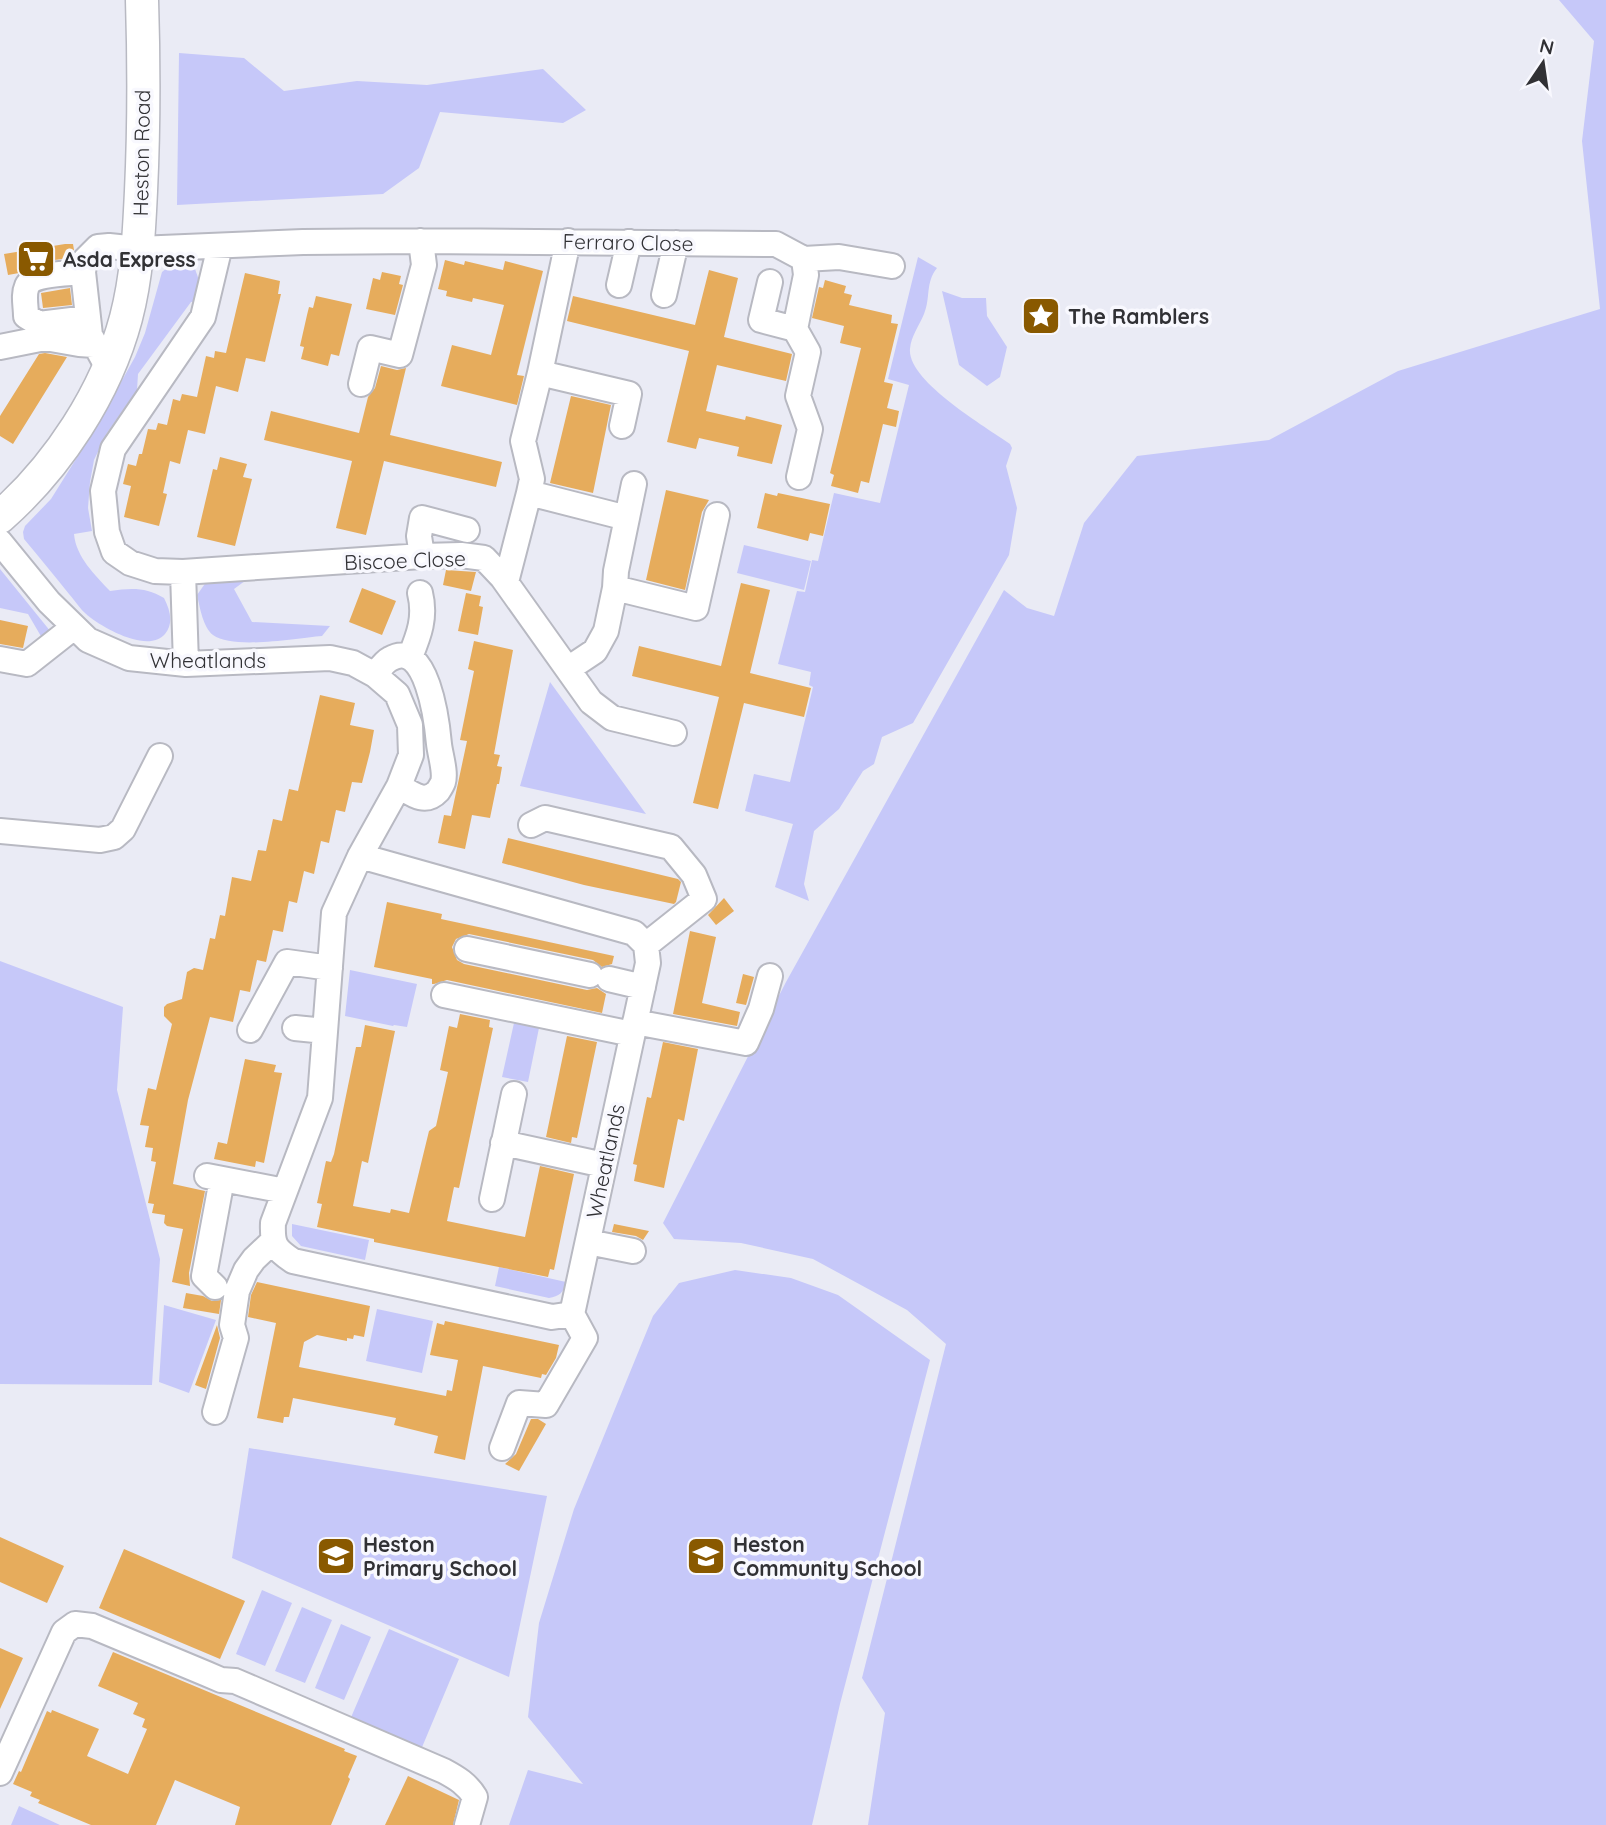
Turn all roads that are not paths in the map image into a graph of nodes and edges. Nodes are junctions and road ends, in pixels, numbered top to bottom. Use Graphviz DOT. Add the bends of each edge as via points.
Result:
graph roads {
  1 [pos="142,0"];
  2 [pos="568,241"];
  3 [pos="421,242"];
  4 [pos="629,242"];
  5 [pos="676,243"];
  6 [pos="220,246"];
  7 [pos="138,249"];
  8 [pos="804,259"];
  9 [pos="892,266"];
  10 [pos="83,272"];
  11 [pos="771,282"];
  12 [pos="619,285"];
  13 [pos="664,295"];
  14 [pos="88,318"];
  15 [pos="794,329"];
  16 [pos="0,347"];
  17 [pos="101,356"];
  18 [pos="540,373"];
  19 [pos="361,384"];
  20 [pos="622,426"];
  21 [pos="799,477"];
  22 [pos="635,484"];
  23 [pos="531,486"];
  24 [pos="717,515"];
  25 [pos="0,517"];
  26 [pos="627,518"];
  27 [pos="467,530"];
  28 [pos="0,542"];
  29 [pos="422,556"];
  30 [pos="183,572"];
  31 [pos="506,582"];
  32 [pos="615,588"];
  33 [pos="421,593"];
  34 [pos="74,627"];
  35 [pos="410,657"];
  36 [pos="0,659"];
  37 [pos="186,664"];
  38 [pos="568,669"];
  39 [pos="375,675"];
  40 [pos="674,733"];
  41 [pos="160,757"];
  42 [pos="399,786"];
  43 [pos="531,825"];
  44 [pos="0,831"];
  45 [pos="360,856"];
  46 [pos="646,945"];
  47 [pos="467,949"];
  48 [pos="330,968"];
  49 [pos="770,976"];
  50 [pos="643,986"];
  51 [pos="444,995"];
  52 [pos="295,1028"];
  53 [pos="634,1028"];
  54 [pos="250,1030"];
  55 [pos="325,1031"];
  56 [pos="514,1094"];
  57 [pos="503,1143"];
  58 [pos="604,1165"];
  59 [pos="285,1191"];
  60 [pos="492,1199"];
  61 [pos="272,1242"];
  62 [pos="588,1242"];
  63 [pos="633,1251"];
  64 [pos="215,1287"];
  65 [pos="572,1314"];
  66 [pos="215,1412"];
  67 [pos="502,1448"];
  68 [pos="9,1725"];
  69 [pos="0,1773"];
  70 [pos="467,1825"];
  1 -- 7 [label="main road, Heston Road" via="143,159"];
  2 -- 3 [label="street, Ferraro Close"];
  2 -- 4 [label="street, Ferraro Close"];
  2 -- 18 [label="street"];
  3 -- 6 [label="street, Ferraro Close"];
  3 -- 19 [label="street" via="424,265 400,355 370,348"];
  4 -- 5 [label="street, Ferraro Close"];
  4 -- 12 [label="street"];
  5 -- 8 [label="street, Ferraro Close" via="776,244"];
  5 -- 13 [label="street"];
  6 -- 7 [label="street, Ferraro Close"];
  6 -- 30 [label="street, Biscoe Close" via="203,317 113,449 103,491 114,552 155,571"];
  7 -- 10 [label="street, Ferraro Close" via="98,247 85,260"];
  7 -- 17 [label="main road, Heston Road" via="126,318"];
  8 -- 9 [label="street" via="839,257"];
  8 -- 15 [label="street" via="806,275"];
  10 -- 14 [label="street"];
  10 -- 14 [label="street" via="32,280 25,296 26,316 39,324"];
  11 -- 15 [label="street" via="761,320"];
  14 -- 17 [label="street"];
  15 -- 21 [label="street" via="808,352 798,396 810,429"];
  16 -- 17 [label="street" via="45,338 79,345"];
  17 -- 25 [label="main road, Heston Road" via="76,428 50,467"];
  18 -- 20 [label="street" via="629,394"];
  18 -- 23 [label="street" via="523,441"];
  22 -- 26 [label="street"];
  23 -- 26 [label="street"];
  23 -- 31 [label="street"];
  24 -- 32 [label="street" via="696,608"];
  26 -- 32 [label="street"];
  27 -- 29 [label="street" via="422,518"];
  28 -- 34 [label="street, Wheatlands"];
  29 -- 30 [label="street, Biscoe Close" via="318,554"];
  29 -- 31 [label="street, Biscoe Close" via="484,558"];
  30 -- 37 [label="street"];
  31 -- 38 [label="street, Biscoe Close"];
  32 -- 38 [label="street" via="606,631 595,651"];
  33 -- 35 [label="street" via="421,628"];
  34 -- 36 [label="street" via="27,664"];
  34 -- 37 [label="street, Wheatlands" via="88,640 129,658"];
  35 -- 39 [label="street" via="389,659"];
  35 -- 42 [label="street" via="424,675 436,719 443,781 428,798 416,797"];
  37 -- 39 [label="street, Wheatlands" via="331,658"];
  38 -- 40 [label="street, Biscoe Close" via="591,702 612,718"];
  39 -- 42 [label="street, Wheatlands" via="397,694 410,725 411,755"];
  41 -- 44 [label="street" via="124,829 114,837 100,840"];
  42 -- 45 [label="street, Wheatlands"];
  43 -- 46 [label="street" via="545,818 671,846 694,875 705,899"];
  45 -- 46 [label="street" via="634,933"];
  45 -- 48 [label="street, Wheatlands" via="334,913"];
  46 -- 50 [label="street, Wheatlands"];
  47 -- 50 [label="street"];
  48 -- 54 [label="street" via="287,962"];
  48 -- 55 [label="street, Wheatlands"];
  49 -- 53 [label="street" via="746,1043"];
  50 -- 53 [label="street, Wheatlands"];
  51 -- 53 [label="street"];
  52 -- 55 [label="street"];
  53 -- 58 [label="street, Wheatlands"];
  55 -- 59 [label="street, Wheatlands" via="320,1098"];
  56 -- 57 [label="street"];
  57 -- 58 [label="street"];
  57 -- 60 [label="street"];
  58 -- 62 [label="street, Wheatlands"];
  59 -- 61 [label="street, Wheatlands" via="273,1223"];
  59 -- 64 [label="street" via="214,1177 204,1276"];
  61 -- 65 [label="street" via="293,1261 552,1317"];
  61 -- 66 [label="street" via="250,1265 237,1291 232,1325 236,1338"];
  62 -- 63 [label="street"];
  62 -- 65 [label="street, Wheatlands"];
  65 -- 67 [label="street" via="585,1338 546,1405 519,1403"];
  68 -- 69 [label="street"];
  68 -- 70 [label="street" via="64,1632 75,1624 92,1626 207,1674 235,1681 444,1771 475,1797"];
}
